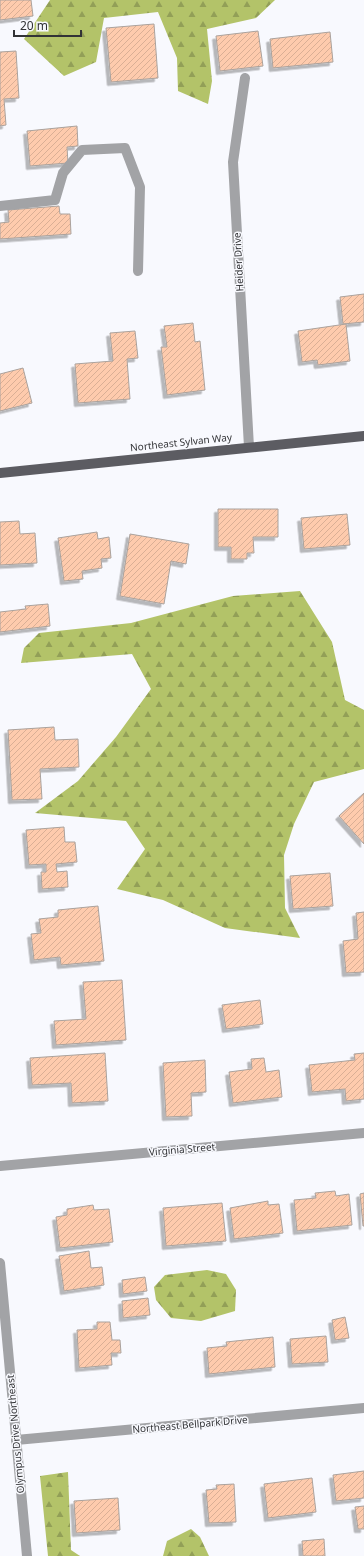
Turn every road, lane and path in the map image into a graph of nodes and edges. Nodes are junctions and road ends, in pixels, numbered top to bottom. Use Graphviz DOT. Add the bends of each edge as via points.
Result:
graph roads {
  1 [pos="245,78"];
  2 [pos="0,206"];
  3 [pos="138,271"];
  4 [pos="364,436"];
  5 [pos="249,447"];
  6 [pos="0,474"];
  7 [pos="364,1133"];
  8 [pos="0,1166"];
  9 [pos="0,1263"];
  10 [pos="1,1294"];
  11 [pos="364,1408"];
  12 [pos="16,1440"];
  13 [pos="26,1556"];
  1 -- 5 [label="street, Heider Drive" via="233,162"];
  2 -- 3 [label="street" via="55,200 63,174 82,150 125,148 140,187"];
  4 -- 5 [label="main road, Northeast Sylvan Way"];
  5 -- 6 [label="main road, Northeast Sylvan Way"];
  7 -- 8 [label="street, Virginia Street"];
  9 -- 10 [label="street, Olympus Drive Northeast"];
  10 -- 12 [label="street, Olympus Drive Northeast"];
  11 -- 12 [label="street, Northeast Bellpark Drive"];
  12 -- 13 [label="street, Olympus Drive Northeast"];
}
